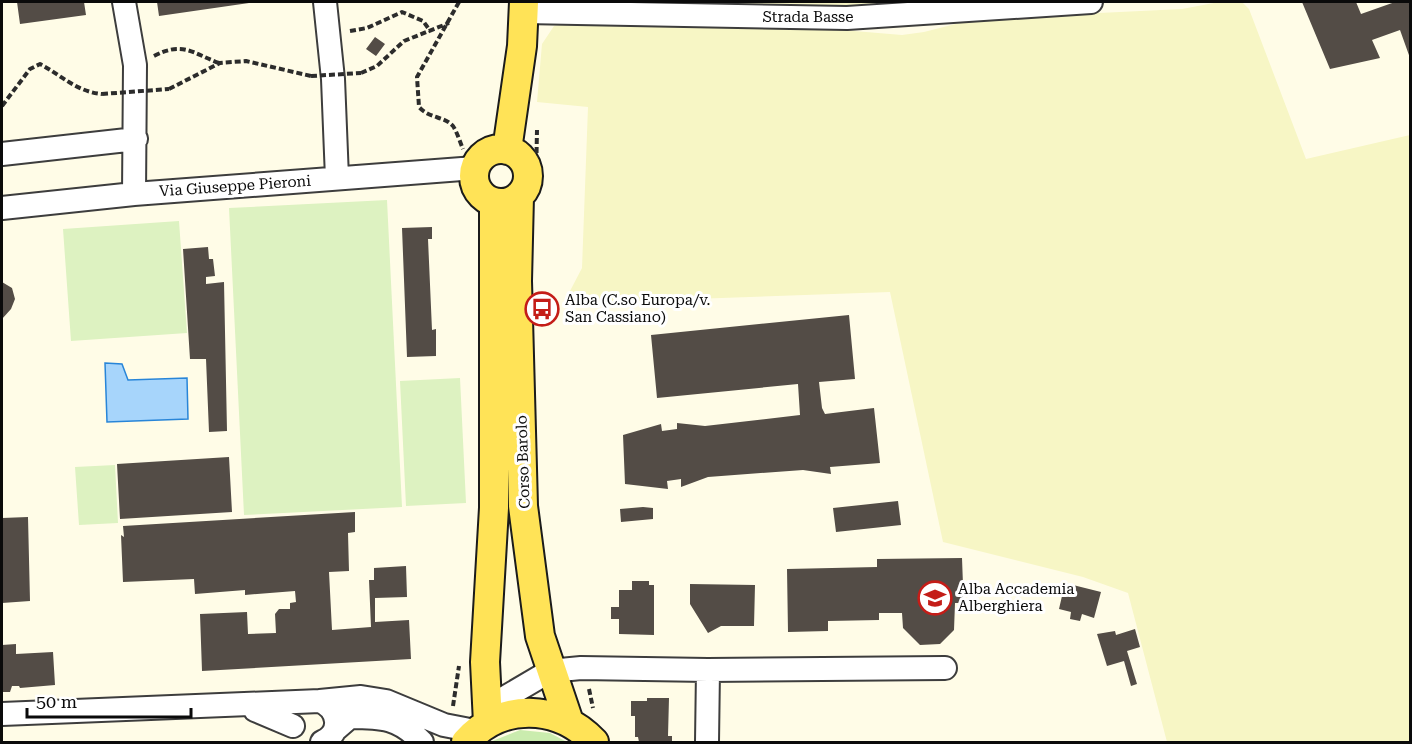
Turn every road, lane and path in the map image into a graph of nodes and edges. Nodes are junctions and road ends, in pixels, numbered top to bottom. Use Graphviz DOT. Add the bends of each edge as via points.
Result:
graph roads {
  1 [pos="124,2"];
  2 [pos="325,2"];
  3 [pos="459,2"];
  4 [pos="1091,2"];
  5 [pos="524,7"];
  6 [pos="449,23"];
  7 [pos="430,32"];
  8 [pos="329,34"];
  9 [pos="220,63"];
  10 [pos="135,65"];
  11 [pos="2,106"];
  12 [pos="136,139"];
  13 [pos="507,150"];
  14 [pos="2,154"];
  15 [pos="471,168"];
  16 [pos="337,178"];
  17 [pos="134,194"];
  18 [pos="507,200"];
  19 [pos="2,208"];
  20 [pos="459,662"];
  21 [pos="594,668"];
  22 [pos="945,668"];
  23 [pos="708,670"];
  24 [pos="550,671"];
  25 [pos="456,691"];
  26 [pos="313,702"];
  27 [pos="242,706"];
  28 [pos="566,712"];
  29 [pos="2,714"];
  30 [pos="479,726"];
  31 [pos="300,734"];
  32 [pos="329,736"];
  33 [pos="422,742"];
  34 [pos="594,742"];
  35 [pos="706,742"];
  1 -- 10 [label="street"];
  2 -- 8 [label="street"];
  3 -- 6 [label="path"];
  4 -- 5 [label="street, Strada Basse" via="847,18"];
  5 -- 13 [label="main road"];
  6 -- 7 [label="path"];
  6 -- 15 [label="path" via="417,77 419,107 428,116 442,118 453,126"];
  7 -- 8 [label="path" via="423,21 402,12 367,28"];
  7 -- 9 [label="path, bridge" via="404,41 378,66 361,72 311,76 246,61"];
  8 -- 16 [label="street"];
  9 -- 10 [label="path" via="185,47 168,48"];
  9 -- 11 [label="path, bridge" via="169,89 102,94 74,86 40,64 30,69"];
  10 -- 12 [label="street"];
  12 -- 14 [label="street"];
  12 -- 17 [label="street"];
  13 -- 15 [label="main road" via="484,155"];
  13 -- 18 [label="main road" via="526,165 528,181"];
  15 -- 16 [label="street, Via Giuseppe Pieroni"];
  15 -- 18 [label="main road" via="479,193"];
  16 -- 17 [label="street, Via Giuseppe Pieroni"];
  17 -- 19 [label="street, Via Giuseppe Pieroni"];
  18 -- 24 [label="main road, Corso Barolo" via="518,281 523,506 540,636"];
  18 -- 30 [label="main road, Corso Barolo" via="494,508"];
  20 -- 25 [label="path"];
  21 -- 23 [label="street"];
  21 -- 24 [label="street"];
  21 -- 28 [label="street" via="574,684"];
  22 -- 23 [label="street"];
  23 -- 35 [label="street"];
  24 -- 28 [label="main road, Corso Barolo"];
  24 -- 30 [label="street"];
  26 -- 27 [label="street"];
  26 -- 30 [label="street" via="361,698 386,701 444,725"];
  26 -- 31 [label="street" via="295,712"];
  26 -- 32 [label="street" via="332,709 337,723"];
  27 -- 29 [label="street"];
  27 -- 31 [label="street" via="272,715"];
  28 -- 30 [label="main road" via="507,715"];
  28 -- 34 [label="main road"];
  32 -- 33 [label="street" via="350,717 390,718"];
}
